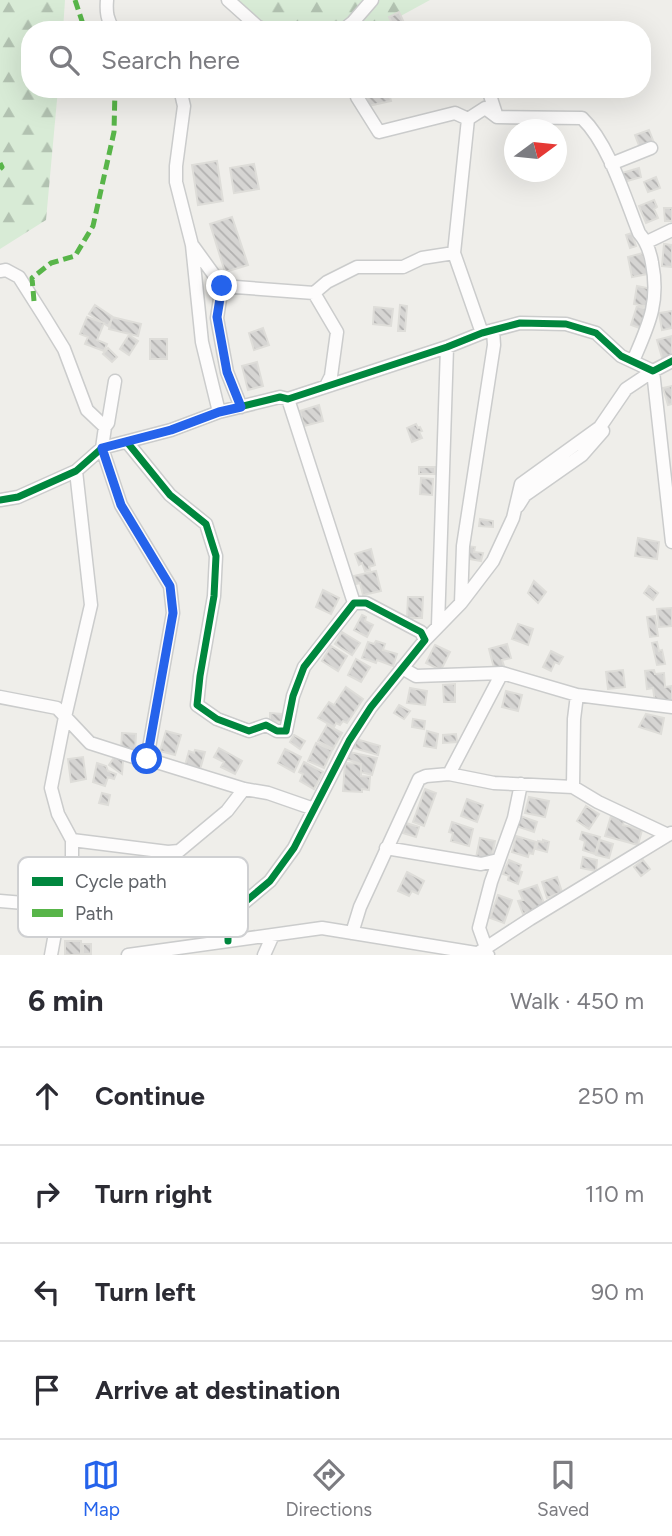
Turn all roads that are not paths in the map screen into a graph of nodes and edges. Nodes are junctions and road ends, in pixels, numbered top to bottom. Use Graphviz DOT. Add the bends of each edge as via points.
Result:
graph roads {
  1 [pos="107,0"];
  2 [pos="228,0"];
  3 [pos="372,0"];
  4 [pos="108,21"];
  5 [pos="251,21"];
  6 [pos="354,21"];
  7 [pos="182,98"];
  8 [pos="358,98"];
  9 [pos="491,98"];
  10 [pos="497,117"];
  11 [pos="468,120"];
  12 [pos="652,148"];
  13 [pos="611,164"];
  14 [pos="672,230"];
  15 [pos="646,242"];
  16 [pos="192,246"];
  17 [pos="454,253"];
  18 [pos="0,271"];
  19 [pos="222,286"];
  20 [pos="314,293"];
  21 [pos="488,331"];
  22 [pos="447,347"];
  23 [pos="633,361"];
  24 [pos="672,361"];
  25 [pos="653,371"];
  26 [pos="116,381"];
  27 [pos="326,386"];
  28 [pos="288,399"];
  29 [pos="241,407"];
  30 [pos="219,412"];
  31 [pos="105,427"];
  32 [pos="127,442"];
  33 [pos="102,448"];
  34 [pos="667,449"];
  35 [pos="76,471"];
  36 [pos="0,500"];
  37 [pos="672,541"];
  38 [pos="354,603"];
  39 [pos="461,603"];
  40 [pos="438,626"];
  41 [pos="425,640"];
  42 [pos="401,668"];
  43 [pos="502,673"];
  44 [pos="577,695"];
  45 [pos="0,697"];
  46 [pos="672,707"];
  47 [pos="65,716"];
  48 [pos="147,759"];
  49 [pos="449,774"];
  50 [pos="521,784"];
  51 [pos="573,788"];
  52 [pos="244,789"];
  53 [pos="314,809"];
  54 [pos="670,833"];
  55 [pos="72,840"];
  56 [pos="386,848"];
  57 [pos="72,857"];
  58 [pos="498,860"];
  59 [pos="248,899"];
  60 [pos="0,901"];
  61 [pos="18,902"];
  62 [pos="352,933"];
  63 [pos="273,935"];
  64 [pos="54,937"];
  65 [pos="228,937"];
  66 [pos="228,941"];
  67 [pos="485,952"];
  68 [pos="51,955"];
  69 [pos="128,955"];
  70 [pos="264,955"];
  1 -- 4 [label="street"];
  2 -- 5 [label="street"];
  3 -- 6 [label="street"];
  7 -- 16 [label="street" via="176,182"];
  8 -- 11 [label="street" via="379,132 455,113"];
  9 -- 10 [label="street"];
  10 -- 11 [label="street" via="485,108"];
  10 -- 13 [label="street" via="582,118 593,128"];
  11 -- 17 [label="street"];
  12 -- 13 [label="street"];
  13 -- 15 [label="street"];
  14 -- 15 [label="street"];
  15 -- 23 [label="street" via="655,299"];
  16 -- 19 [label="street"];
  16 -- 30 [label="street" via="202,342"];
  17 -- 20 [label="street" via="422,258 403,267 357,267"];
  17 -- 21 [label="street"];
  18 -- 31 [label="street" via="19,278 64,349 87,411"];
  19 -- 20 [label="street"];
  19 -- 29 [label="street" via="217,317 227,372"];
  20 -- 27 [label="street" via="337,332"];
  21 -- 22 [label="street"];
  21 -- 23 [label="street" via="520,323 566,324 596,333"];
  21 -- 39 [label="street" via="494,345 463,546"];
  22 -- 27 [label="street"];
  22 -- 40 [label="street"];
  23 -- 25 [label="street"];
  24 -- 25 [label="street"];
  25 -- 34 [label="street"];
  25 -- 39 [label="street" via="626,388 600,427 521,484 513,518 493,561"];
  26 -- 31 [label="street"];
  27 -- 28 [label="street"];
  28 -- 29 [label="street"];
  28 -- 38 [label="street"];
  29 -- 30 [label="street"];
  30 -- 32 [label="street"];
  31 -- 33 [label="street"];
  32 -- 33 [label="street"];
  32 -- 38 [label="street" via="170,495 206,524 216,556 215,596 197,705 217,719 249,731 265,725 286,731 304,667"];
  33 -- 35 [label="street"];
  33 -- 48 [label="street" via="121,505 170,586 173,613"];
  34 -- 37 [label="street"];
  35 -- 36 [label="street" via="18,498"];
  35 -- 47 [label="street" via="92,605"];
  38 -- 41 [label="street" via="366,603 388,614 421,632"];
  39 -- 40 [label="street"];
  40 -- 41 [label="street"];
  41 -- 42 [label="street"];
  42 -- 43 [label="street" via="416,676"];
  42 -- 53 [label="street" via="349,741"];
  43 -- 44 [label="street"];
  43 -- 49 [label="street"];
  44 -- 46 [label="street"];
  44 -- 51 [label="street"];
  45 -- 47 [label="street" via="57,708"];
  47 -- 48 [label="street" via="90,743"];
  47 -- 55 [label="street" via="51,789"];
  48 -- 52 [label="street"];
  49 -- 50 [label="street"];
  49 -- 56 [label="street" via="419,779"];
  50 -- 51 [label="street"];
  50 -- 58 [label="street"];
  51 -- 54 [label="street"];
  52 -- 53 [label="street"];
  52 -- 55 [label="street" via="179,851"];
  53 -- 59 [label="street" via="270,881"];
  54 -- 67 [label="street"];
  55 -- 57 [label="street"];
  56 -- 58 [label="street" via="481,864"];
  56 -- 62 [label="street"];
  58 -- 67 [label="street" via="479,928"];
  60 -- 61 [label="street"];
  62 -- 63 [label="street" via="322,928"];
  62 -- 67 [label="street"];
  63 -- 66 [label="street"];
  63 -- 70 [label="street"];
  64 -- 68 [label="street"];
  65 -- 66 [label="street"];
  66 -- 69 [label="street"];
}
